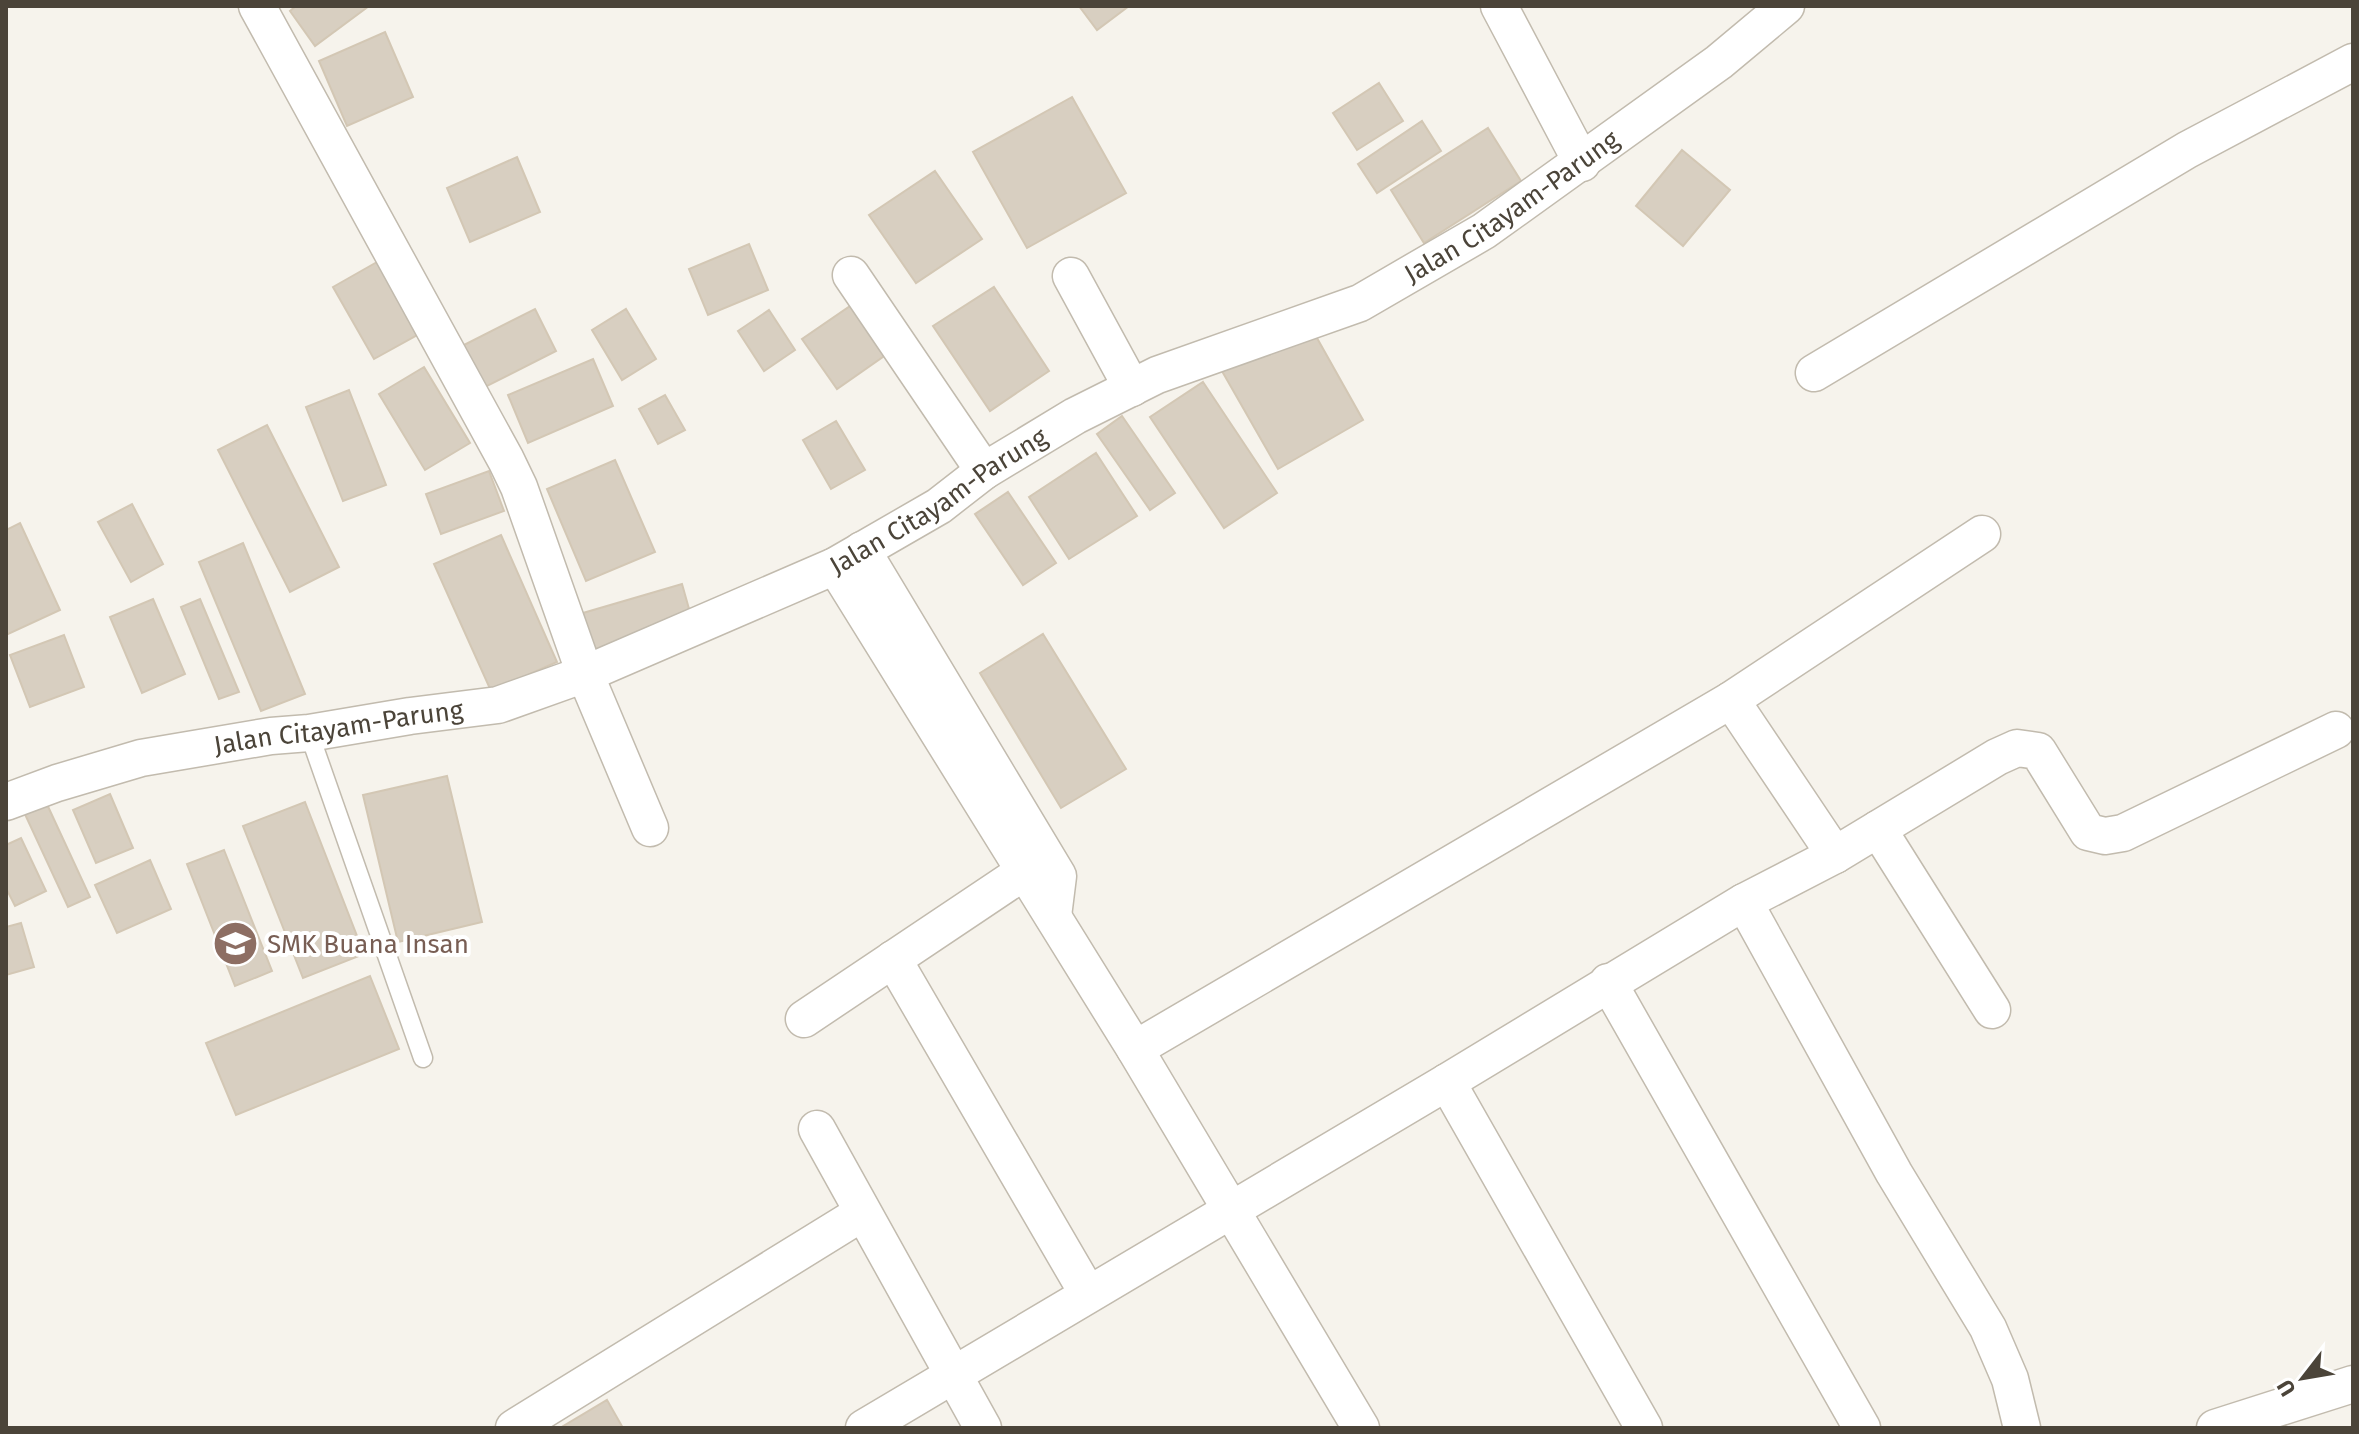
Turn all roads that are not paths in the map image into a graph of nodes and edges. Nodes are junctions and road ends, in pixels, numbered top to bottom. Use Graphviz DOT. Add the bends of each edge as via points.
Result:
graph roads {
  1 [pos="257,6"];
  2 [pos="1499,6"];
  3 [pos="1786,6"];
  4 [pos="2353,62"];
  5 [pos="1582,163"];
  6 [pos="851,275"];
  7 [pos="1071,276"];
  8 [pos="1814,373"];
  9 [pos="1132,388"];
  10 [pos="984,471"];
  11 [pos="1982,534"];
  12 [pos="848,558"];
  13 [pos="585,674"];
  14 [pos="1731,700"];
  15 [pos="2336,730"];
  16 [pos="309,733"];
  17 [pos="6,802"];
  18 [pos="650,828"];
  19 [pos="1878,829"];
  20 [pos="1835,855"];
  21 [pos="1025,871"];
  22 [pos="1744,902"];
  23 [pos="1053,916"];
  24 [pos="893,959"];
  25 [pos="1608,982"];
  26 [pos="1992,1010"];
  27 [pos="804,1019"];
  28 [pos="1135,1049"];
  29 [pos="423,1058"];
  30 [pos="1447,1082"];
  31 [pos="817,1129"];
  32 [pos="1232,1210"];
  33 [pos="862,1213"];
  34 [pos="1088,1294"];
  35 [pos="953,1374"];
  36 [pos="2353,1384"];
  37 [pos="514,1428"];
  38 [pos="864,1428"];
  39 [pos="983,1428"];
  40 [pos="1361,1428"];
  41 [pos="1644,1428"];
  42 [pos="1862,1428"];
  43 [pos="2022,1428"];
  44 [pos="2215,1428"];
  1 -- 13 [label="street" via="506,460"];
  2 -- 5 [label="street"];
  3 -- 5 [label="street, Jalan Citayam-Parung"];
  4 -- 8 [label="street" via="2187,150"];
  5 -- 9 [label="street, Jalan Citayam-Parung" via="1484,231 1360,303"];
  6 -- 10 [label="street"];
  7 -- 9 [label="street"];
  9 -- 10 [label="street, Jalan Citayam-Parung"];
  10 -- 12 [label="street, Jalan Citayam-Parung" via="939,506"];
  11 -- 14 [label="street"];
  12 -- 13 [label="street, Jalan Citayam-Parung"];
  12 -- 21 [label="street"];
  12 -- 23 [label="street" via="1058,876"];
  13 -- 16 [label="street, Jalan Citayam-Parung" via="498,705"];
  13 -- 18 [label="street"];
  14 -- 20 [label="street"];
  14 -- 28 [label="street"];
  15 -- 19 [label="street" via="2123,833 2088,832 2038,751 2017,748"];
  16 -- 17 [label="street, Jalan Citayam-Parung" via="141,758"];
  16 -- 29 [label="lane"];
  19 -- 20 [label="street"];
  19 -- 26 [label="street"];
  20 -- 22 [label="street"];
  21 -- 23 [label="street"];
  21 -- 24 [label="street"];
  22 -- 25 [label="street"];
  22 -- 43 [label="street" via="1894,1173 1988,1328 2010,1379"];
  23 -- 28 [label="street"];
  24 -- 27 [label="street"];
  24 -- 34 [label="street"];
  25 -- 30 [label="street"];
  25 -- 42 [label="street"];
  28 -- 32 [label="street"];
  30 -- 32 [label="street"];
  30 -- 41 [label="street"];
  31 -- 33 [label="street"];
  32 -- 34 [label="street"];
  32 -- 40 [label="street"];
  33 -- 35 [label="street"];
  33 -- 37 [label="street"];
  34 -- 35 [label="street"];
  35 -- 38 [label="street"];
  35 -- 39 [label="street"];
  36 -- 44 [label="street"];
}
